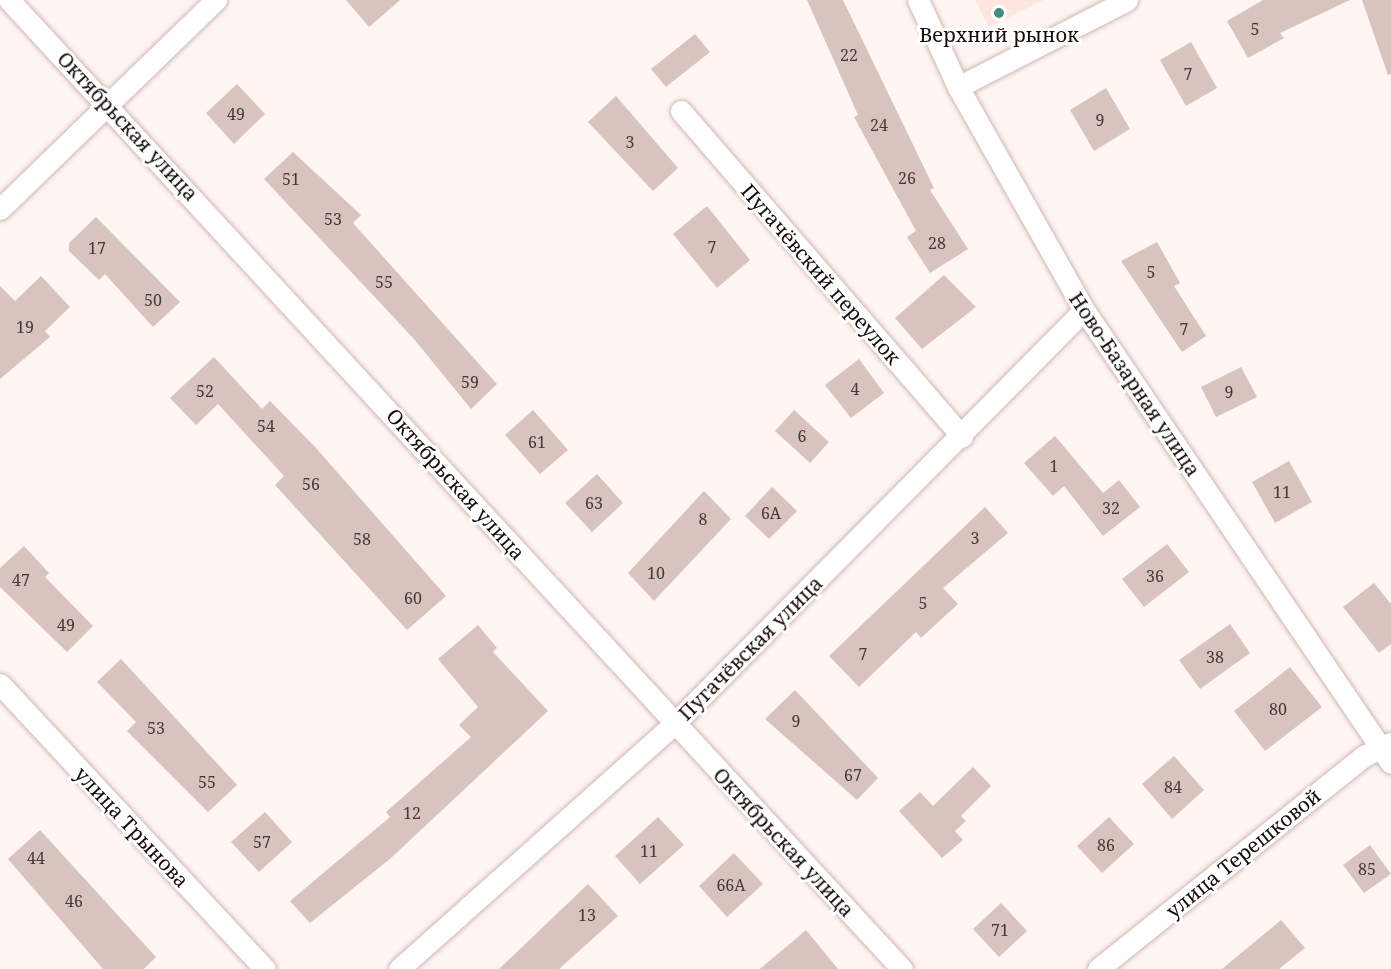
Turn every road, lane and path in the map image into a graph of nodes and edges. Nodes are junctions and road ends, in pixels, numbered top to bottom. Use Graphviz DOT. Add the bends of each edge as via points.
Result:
graph roads {
  1 [pos="9,0"];
  2 [pos="216,0"];
  3 [pos="918,0"];
  4 [pos="1127,0"];
  5 [pos="958,87"];
  6 [pos="110,105"];
  7 [pos="681,111"];
  8 [pos="0,209"];
  9 [pos="1084,310"];
  10 [pos="962,436"];
  11 [pos="0,684"];
  12 [pos="675,723"];
  13 [pos="1388,752"];
  14 [pos="265,969"];
  15 [pos="399,969"];
  16 [pos="902,969"];
  17 [pos="1098,969"];
  1 -- 6 [label="street, Октябрьская улица"];
  2 -- 6 [label="street"];
  3 -- 5 [label="street, Ново-Базарная улица"];
  4 -- 5 [label="street"];
  5 -- 9 [label="street, Ново-Базарная улица"];
  6 -- 8 [label="street"];
  6 -- 12 [label="street, Октябрьская улица"];
  7 -- 10 [label="street, Пугачёвский переулок"];
  9 -- 10 [label="street, Пугачёвская улица"];
  9 -- 13 [label="street, Ново-Базарная улица"];
  10 -- 12 [label="street, Пугачёвская улица"];
  11 -- 14 [label="street, улица Трынова"];
  12 -- 15 [label="street, Пугачёвская улица"];
  12 -- 16 [label="street, Октябрьская улица"];
  13 -- 17 [label="street, улица Терешковой" via="1364,756"];
}
